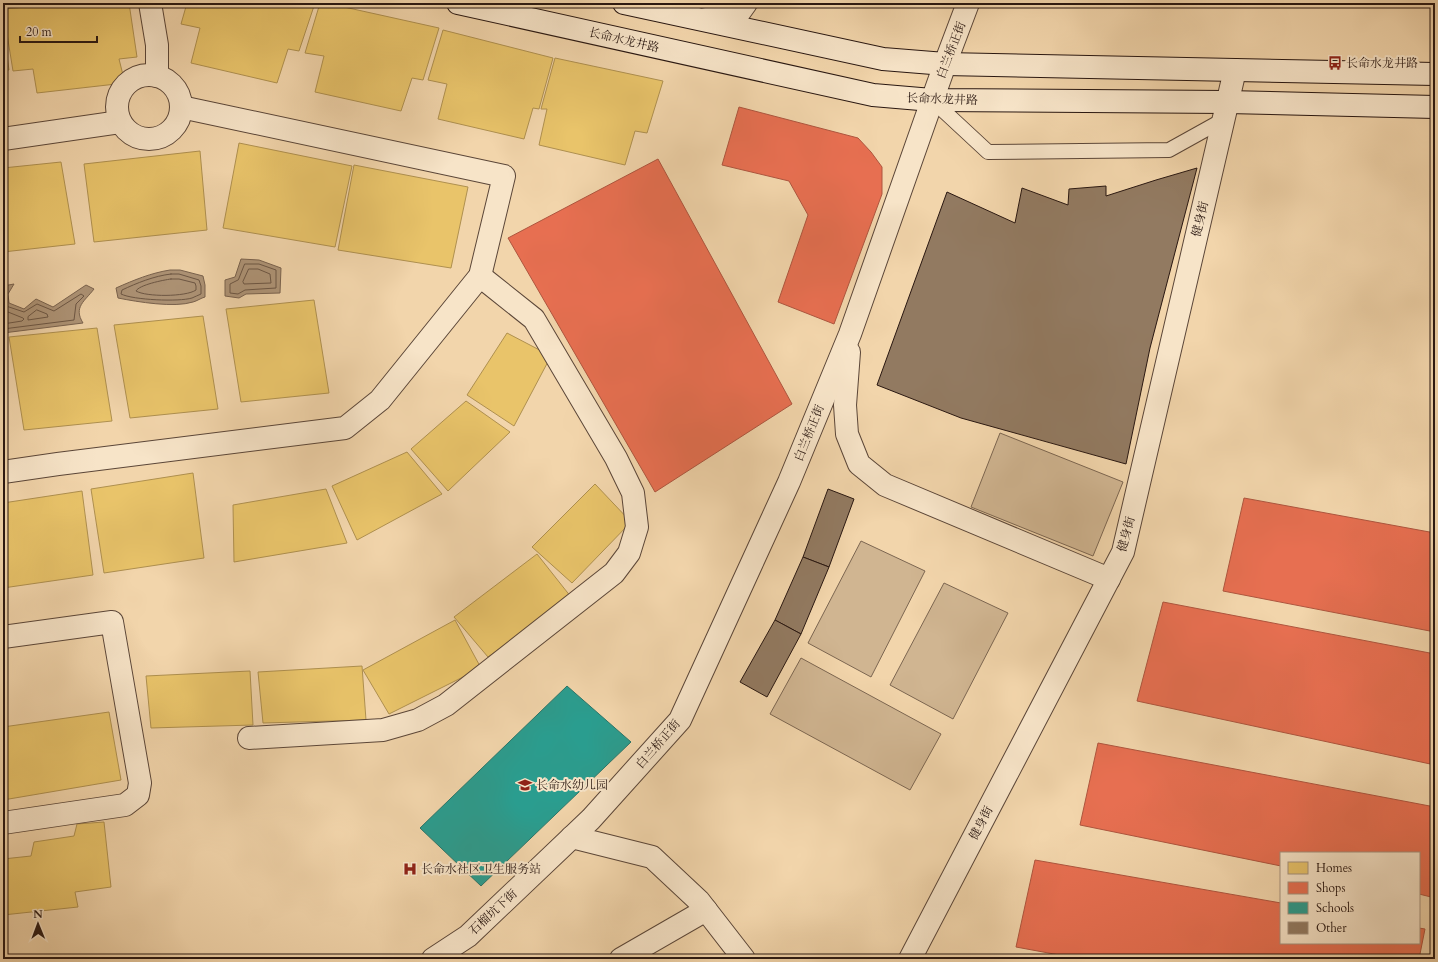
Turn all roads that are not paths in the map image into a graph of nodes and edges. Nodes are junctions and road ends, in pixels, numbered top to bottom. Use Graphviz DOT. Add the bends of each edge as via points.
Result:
graph roads {
  1 [pos="150,3"];
  2 [pos="458,3"];
  3 [pos="624,3"];
  4 [pos="746,3"];
  5 [pos="968,3"];
  6 [pos="699,19"];
  7 [pos="945,64"];
  8 [pos="1235,70"];
  9 [pos="1435,74"];
  10 [pos="157,76"];
  11 [pos="932,100"];
  12 [pos="182,107"];
  13 [pos="1435,107"];
  14 [pos="1225,111"];
  15 [pos="120,122"];
  16 [pos="3,139"];
  17 [pos="480,276"];
  18 [pos="850,334"];
  19 [pos="3,472"];
  20 [pos="1109,579"];
  21 [pos="3,637"];
  22 [pos="249,738"];
  23 [pos="3,823"];
  24 [pos="578,832"];
  25 [pos="706,910"];
  26 [pos="433,959"];
  27 [pos="621,959"];
  28 [pos="744,959"];
  29 [pos="910,959"];
  1 -- 10 [label="street" via="157,45"];
  2 -- 11 [label="street, 长命水龙井路" via="873,95"];
  3 -- 6 [label="street"];
  4 -- 6 [label="street" via="736,17"];
  5 -- 7 [label="street, 白兰桥正街"];
  6 -- 7 [label="street" via="883,59"];
  7 -- 8 [label="street"];
  7 -- 11 [label="street, 白兰桥正街"];
  8 -- 9 [label="street"];
  8 -- 14 [label="street, 健身街"];
  10 -- 12 [label="street" via="175,87"];
  10 -- 15 [label="street" via="146,75 127,83 117,101"];
  11 -- 14 [label="street, 长命水龙井路"];
  11 -- 14 [label="lane" via="988,152 1169,150"];
  11 -- 18 [label="street, 白兰桥正街"];
  12 -- 15 [label="street" via="175,127 156,138 135,136"];
  12 -- 17 [label="street" via="504,176"];
  13 -- 14 [label="street, 长命水龙井路"];
  14 -- 20 [label="street, 健身街" via="1123,552"];
  15 -- 16 [label="street"];
  17 -- 19 [label="street" via="380,400 345,428"];
  17 -- 22 [label="street" via="534,319 616,458 632,493 638,527 629,553 614,573 446,705 418,720 383,730"];
  18 -- 20 [label="street" via="845,405 847,434 859,464 885,485"];
  18 -- 24 [label="street, 白兰桥正街" via="789,482 680,720"];
  20 -- 29 [label="street, 健身街"];
  21 -- 23 [label="street" via="112,622 140,783 138,795 125,805"];
  24 -- 25 [label="street" via="652,857"];
  24 -- 26 [label="street, 石榴坑下街" via="468,936"];
  25 -- 27 [label="street"];
  25 -- 28 [label="street"];
}
